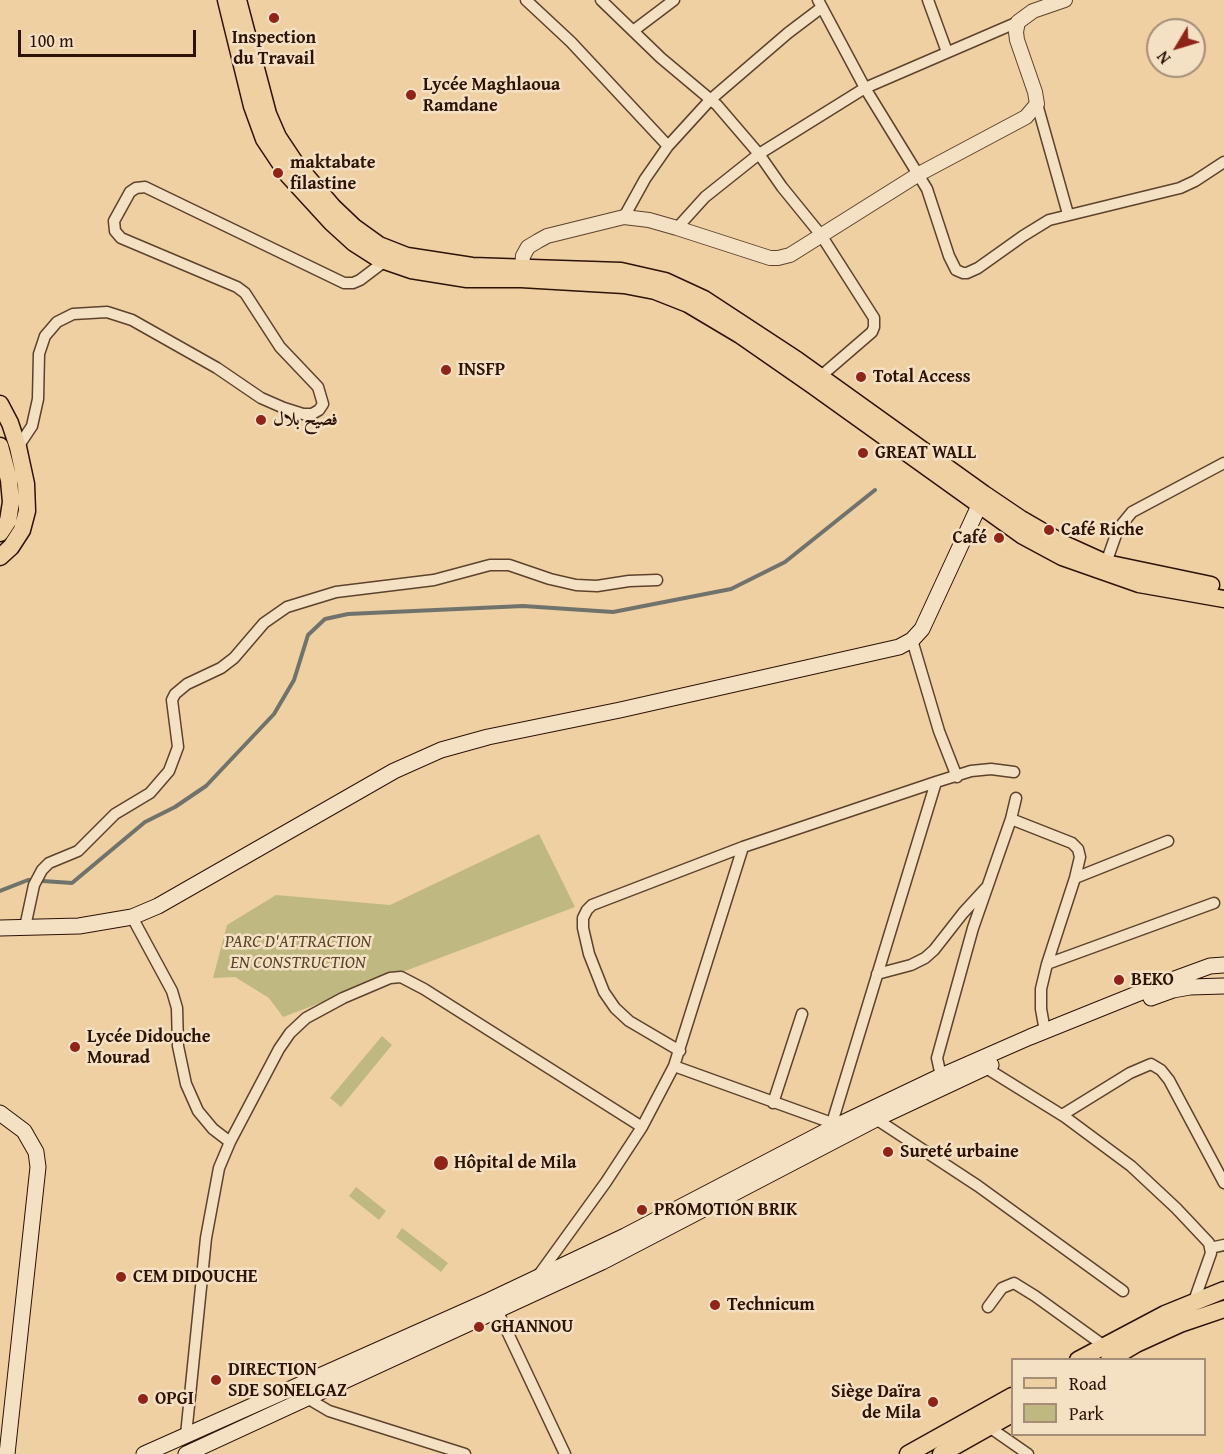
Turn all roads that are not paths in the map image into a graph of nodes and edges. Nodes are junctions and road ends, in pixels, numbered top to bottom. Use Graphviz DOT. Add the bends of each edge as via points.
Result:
graph roads {
  1 [pos="226,0"];
  2 [pos="238,0"];
  3 [pos="601,0"];
  4 [pos="674,0"];
  5 [pos="928,0"];
  6 [pos="1065,0"];
  7 [pos="530,1"];
  8 [pos="820,4"];
  9 [pos="1031,6"];
  10 [pos="1018,22"];
  11 [pos="633,31"];
  12 [pos="947,52"];
  13 [pos="865,88"];
  14 [pos="710,100"];
  15 [pos="1037,104"];
  16 [pos="668,146"];
  17 [pos="759,154"];
  18 [pos="1224,162"];
  19 [pos="919,174"];
  20 [pos="1068,214"];
  21 [pos="624,217"];
  22 [pos="676,228"];
  23 [pos="821,236"];
  24 [pos="385,261"];
  25 [pos="521,272"];
  26 [pos="821,376"];
  27 [pos="0,404"];
  28 [pos="0,446"];
  29 [pos="18,447"];
  30 [pos="1224,463"];
  31 [pos="958,483"];
  32 [pos="982,500"];
  33 [pos="0,533"];
  34 [pos="0,557"];
  35 [pos="1106,563"];
  36 [pos="657,580"];
  37 [pos="1224,588"];
  38 [pos="1224,599"];
  39 [pos="912,640"];
  40 [pos="1014,772"];
  41 [pos="957,777"];
  42 [pos="936,782"];
  43 [pos="1016,798"];
  44 [pos="1011,819"];
  45 [pos="1168,841"];
  46 [pos="743,847"];
  47 [pos="1075,878"];
  48 [pos="990,884"];
  49 [pos="1214,903"];
  50 [pos="132,917"];
  51 [pos="25,927"];
  52 [pos="0,928"];
  53 [pos="1047,964"];
  54 [pos="1224,965"];
  55 [pos="877,974"];
  56 [pos="1224,986"];
  57 [pos="802,1014"];
  58 [pos="1045,1031"];
  59 [pos="680,1051"];
  60 [pos="674,1066"];
  61 [pos="986,1068"];
  62 [pos="941,1076"];
  63 [pos="773,1103"];
  64 [pos="0,1113"];
  65 [pos="873,1115"];
  66 [pos="1062,1115"];
  67 [pos="833,1126"];
  68 [pos="642,1127"];
  69 [pos="230,1142"];
  70 [pos="1224,1183"];
  71 [pos="1224,1245"];
  72 [pos="1210,1248"];
  73 [pos="538,1277"];
  74 [pos="1224,1290"];
  75 [pos="1123,1291"];
  76 [pos="1194,1301"];
  77 [pos="988,1307"];
  78 [pos="1224,1309"];
  79 [pos="496,1310"];
  80 [pos="1106,1352"];
  81 [pos="1082,1358"];
  82 [pos="1011,1397"];
  83 [pos="307,1398"];
  84 [pos="1011,1415"];
  85 [pos="989,1427"];
  86 [pos="186,1435"];
  87 [pos="7,1454"];
  88 [pos="144,1454"];
  89 [pos="186,1454"];
  90 [pos="465,1454"];
  91 [pos="565,1454"];
  92 [pos="908,1454"];
  93 [pos="941,1454"];
  94 [pos="1028,1454"];
  1 -- 24 [label="main road" via="264,139 288,175 332,223 354,243"];
  2 -- 25 [label="main road" via="278,137 296,164 347,220 379,245 407,255"];
  3 -- 11 [label="street"];
  4 -- 11 [label="street"];
  5 -- 12 [label="street"];
  6 -- 9 [label="street"];
  7 -- 16 [label="street"];
  8 -- 13 [label="street"];
  8 -- 14 [label="street"];
  9 -- 10 [label="street"];
  10 -- 12 [label="street"];
  10 -- 15 [label="street" via="1017,40"];
  11 -- 14 [label="street"];
  12 -- 13 [label="street"];
  13 -- 17 [label="street"];
  13 -- 19 [label="street"];
  14 -- 16 [label="street"];
  14 -- 17 [label="street"];
  15 -- 19 [label="street" via="1007,129"];
  15 -- 20 [label="street"];
  16 -- 21 [label="street"];
  17 -- 22 [label="street" via="705,197"];
  17 -- 23 [label="street"];
  18 -- 20 [label="street" via="1180,188"];
  19 -- 20 [label="street" via="956,270 963,273 978,268 1049,220"];
  19 -- 23 [label="street"];
  21 -- 22 [label="street"];
  21 -- 25 [label="street" via="547,236 528,247"];
  22 -- 23 [label="street" via="770,258 790,255"];
  23 -- 26 [label="street" via="874,318 874,327"];
  24 -- 25 [label="main road" via="411,270 467,279"];
  24 -- 29 [label="street" via="360,280 344,283 145,186 136,188 114,221 121,238 245,293 280,347 318,387 323,404 312,414 284,408 132,320 107,312 73,314 57,322 45,336 39,354 38,399 32,426"];
  25 -- 26 [label="main road" via="621,271 665,281 704,299"];
  25 -- 31 [label="main road" via="656,291 688,304"];
  26 -- 31 [label="main road"];
  27 -- 29 [label="main road"];
  28 -- 33 [label="main road" via="11,502 8,521"];
  29 -- 34 [label="main road" via="27,511 22,530"];
  30 -- 35 [label="street" via="1131,512 1118,529"];
  31 -- 32 [label="main road"];
  32 -- 35 [label="main road"];
  32 -- 38 [label="main road" via="1023,536 1062,557 1139,584"];
  32 -- 39 [label="main road" via="932,610"];
  35 -- 37 [label="main road"];
  36 -- 51 [label="street" via="576,585 509,565 490,565 434,580 336,592 287,607 264,623 221,668 179,688 172,700 178,747 169,771 150,793 115,814 78,851 42,870 34,885"];
  39 -- 41 [label="street"];
  39 -- 50 [label="main road" via="877,653 441,750 394,771 158,906"];
  40 -- 41 [label="street" via="990,769"];
  41 -- 42 [label="street"];
  42 -- 46 [label="street"];
  42 -- 55 [label="street"];
  43 -- 44 [label="street"];
  44 -- 47 [label="street" via="1072,843 1080,857"];
  44 -- 48 [label="street"];
  45 -- 47 [label="street"];
  46 -- 59 [label="street"];
  46 -- 59 [label="street" via="592,905 584,918 588,954 615,1008 636,1026"];
  47 -- 53 [label="street"];
  48 -- 55 [label="street" via="925,958"];
  48 -- 62 [label="street" via="973,928 937,1058"];
  49 -- 53 [label="street"];
  50 -- 51 [label="main road" via="79,926"];
  50 -- 69 [label="street" via="172,991 186,1084 198,1111"];
  51 -- 52 [label="main road"];
  53 -- 58 [label="street" via="1041,989"];
  54 -- 58 [label="main road" via="1169,981"];
  55 -- 67 [label="street"];
  56 -- 61 [label="main road" via="1173,990"];
  57 -- 63 [label="street"];
  58 -- 62 [label="main road"];
  59 -- 60 [label="street"];
  60 -- 63 [label="street"];
  60 -- 68 [label="street"];
  61 -- 65 [label="main road"];
  61 -- 66 [label="street"];
  62 -- 65 [label="main road"];
  63 -- 67 [label="street"];
  64 -- 87 [label="main road" via="24,1131 39,1167"];
  65 -- 67 [label="main road"];
  65 -- 75 [label="street"];
  65 -- 79 [label="main road" via="602,1262"];
  66 -- 70 [label="street" via="1151,1064 1169,1080"];
  66 -- 72 [label="street" via="1131,1166 1209,1242"];
  67 -- 73 [label="main road" via="625,1236"];
  68 -- 69 [label="street" via="401,977 343,998 306,1018 290,1033"];
  68 -- 73 [label="street"];
  69 -- 86 [label="street" via="219,1168 206,1238"];
  71 -- 72 [label="street"];
  72 -- 76 [label="street"];
  73 -- 86 [label="main road"];
  74 -- 76 [label="main road"];
  76 -- 80 [label="main road"];
  77 -- 80 [label="street" via="1002,1288 1014,1283"];
  78 -- 80 [label="main road" via="1137,1344"];
  79 -- 83 [label="main road"];
  79 -- 91 [label="street"];
  80 -- 81 [label="main road"];
  82 -- 92 [label="main road"];
  83 -- 89 [label="main road"];
  83 -- 90 [label="street" via="329,1411"];
  84 -- 85 [label="main road"];
  85 -- 93 [label="main road"];
  85 -- 94 [label="street"];
  86 -- 88 [label="main road"];
}
